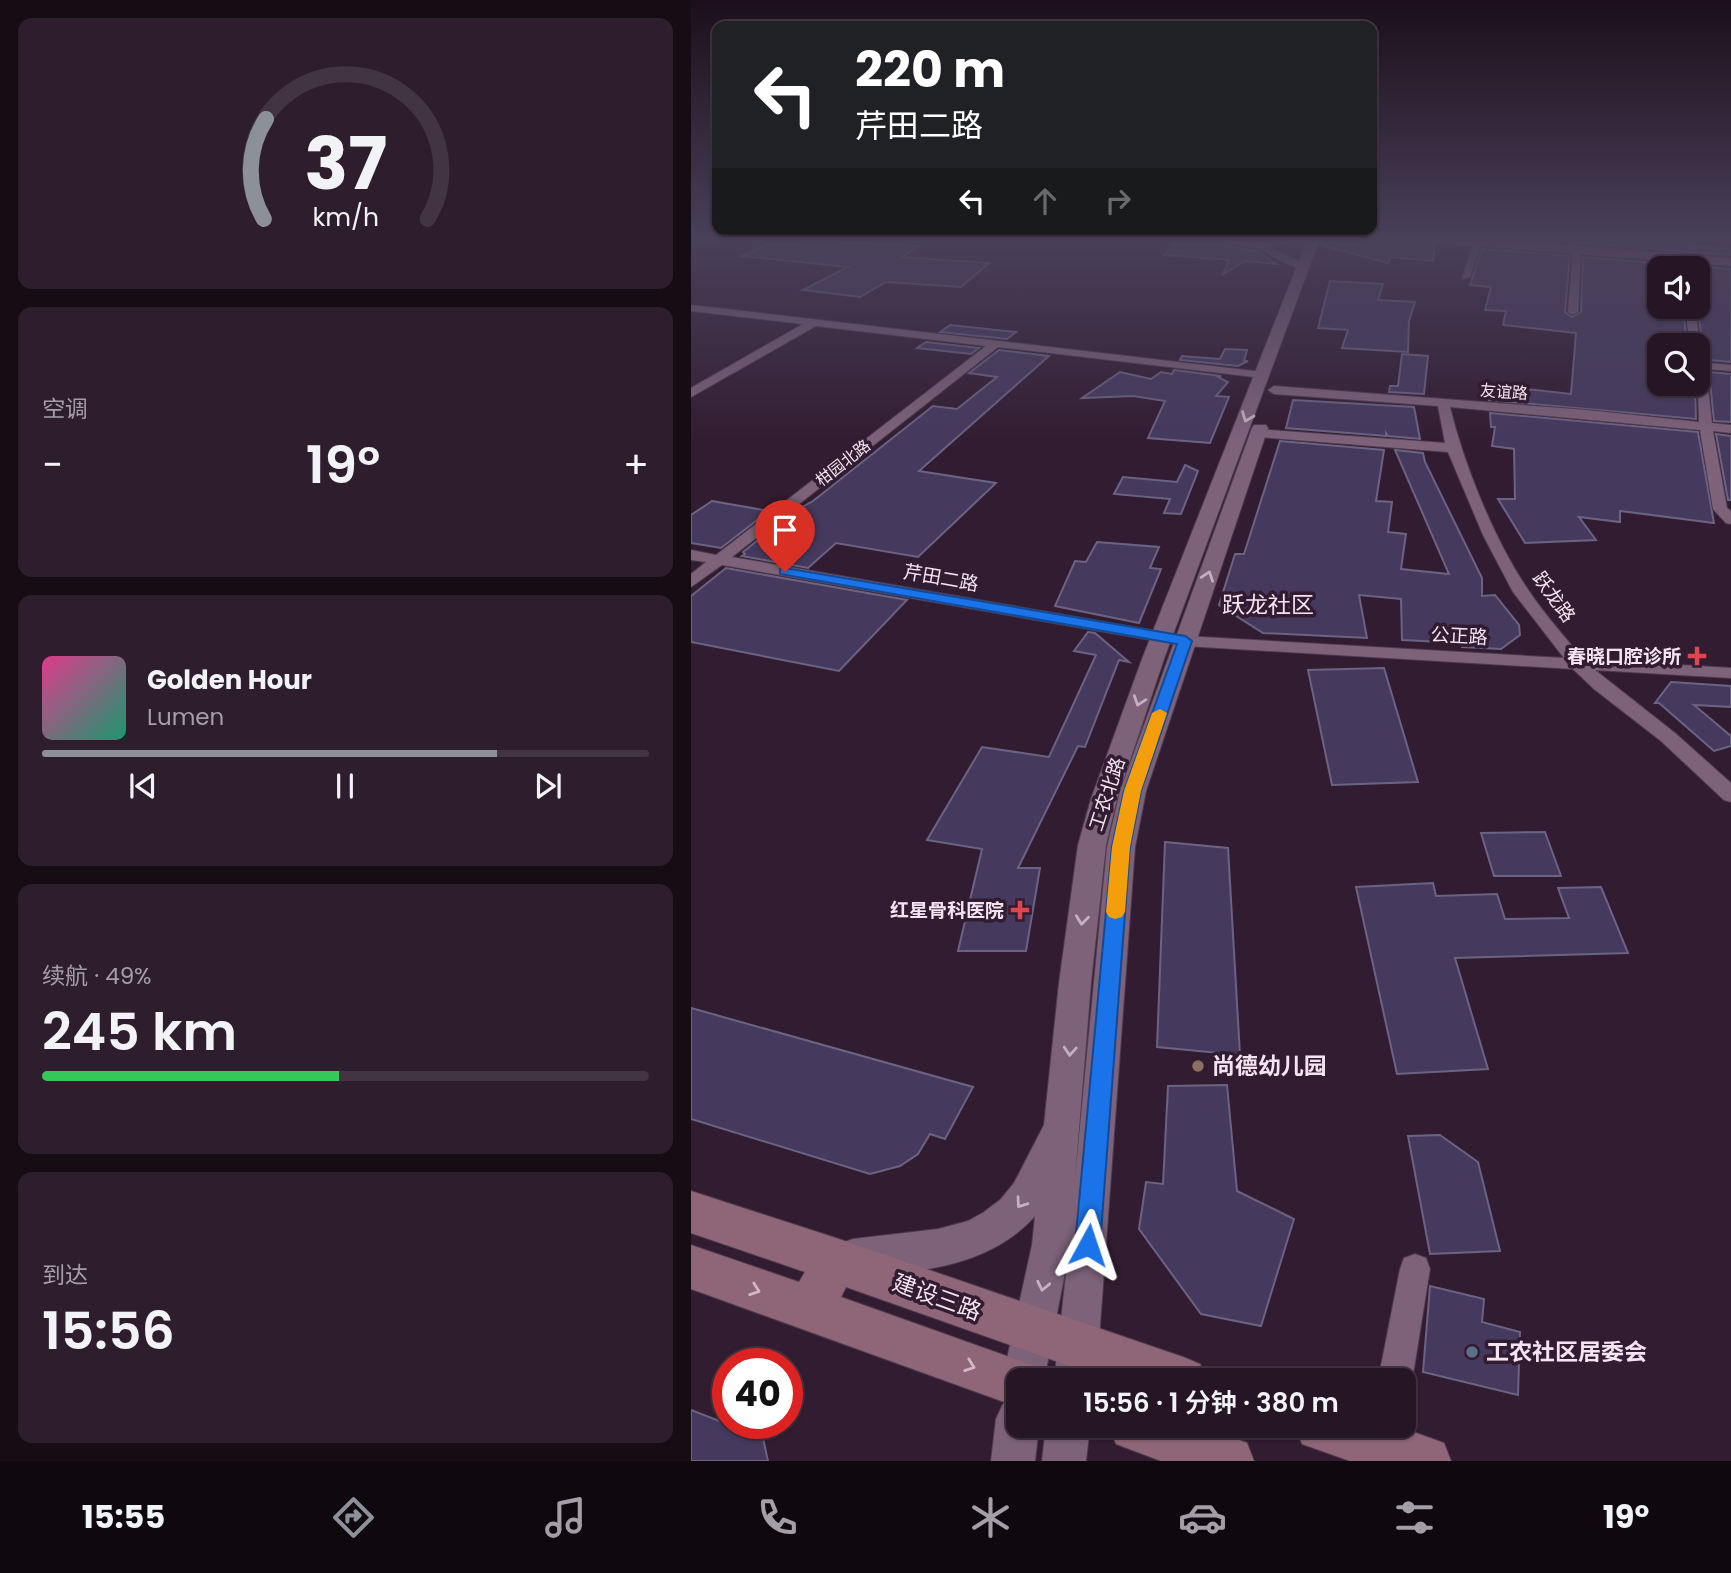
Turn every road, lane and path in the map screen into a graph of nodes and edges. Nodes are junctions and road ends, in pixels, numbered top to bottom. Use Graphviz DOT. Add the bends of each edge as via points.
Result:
graph roads {
  1 [pos="1287,306"];
  2 [pos="1302,306"];
  3 [pos="1573,306"];
  4 [pos="691,308"];
  5 [pos="1573,312"];
  6 [pos="815,322"];
  7 [pos="995,344"];
  8 [pos="1731,368"];
  9 [pos="1263,375"];
  10 [pos="1274,390"];
  11 [pos="691,393"];
  12 [pos="1443,403"];
  13 [pos="1706,427"];
  14 [pos="1731,429"];
  15 [pos="1258,433"];
  16 [pos="1453,448"];
  17 [pos="1731,520"];
  18 [pos="691,555"];
  19 [pos="719,560"];
  20 [pos="691,582"];
  21 [pos="1173,639"];
  22 [pos="1578,664"];
  23 [pos="1731,673"];
  24 [pos="1731,794"];
  25 [pos="1064,1121"];
  26 [pos="691,1212"];
  27 [pos="836,1260"];
  28 [pos="691,1267"];
  29 [pos="1415,1269"];
  30 [pos="809,1310"];
  31 [pos="1033,1332"];
  32 [pos="1077,1364"];
  33 [pos="1026,1368"];
  34 [pos="1102,1368"];
  35 [pos="1397,1368"];
  36 [pos="1006,1379"];
  37 [pos="1016,1438"];
  38 [pos="1067,1438"];
  39 [pos="1167,1438"];
  40 [pos="1359,1438"];
  41 [pos="1394,1449"];
  42 [pos="1013,1461"];
  43 [pos="1064,1461"];
  44 [pos="1229,1461"];
  1 -- 9 [label="street, 工农北路"];
  2 -- 10 [label="street, 工农北路"];
  3 -- 5 [label="street"];
  4 -- 6 [label="street"];
  6 -- 7 [label="street"];
  6 -- 11 [label="street"];
  7 -- 9 [label="street"];
  7 -- 19 [label="street, 柑园北路"];
  8 -- 13 [label="street" via="1700,365"];
  9 -- 21 [label="street, 工农北路, one-way"];
  10 -- 12 [label="street, 友谊路"];
  10 -- 15 [label="street, 工农北路"];
  12 -- 13 [label="street, 友谊路"];
  12 -- 16 [label="street, 跃龙路"];
  13 -- 14 [label="street, 友谊路"];
  13 -- 17 [label="street" via="1720,509"];
  15 -- 16 [label="street"];
  21 -- 15 [label="street, 工农北路, one-way"];
  16 -- 22 [label="street, 跃龙路" via="1521,592"];
  18 -- 19 [label="street, 芹田二路"];
  19 -- 20 [label="street, 柑园北路"];
  19 -- 21 [label="street, 芹田二路"];
  21 -- 22 [label="street, 公正路"];
  21 -- 25 [label="street, 工农北路, one-way" via="1104,799 1092,845"];
  21 -- 32 [label="street, 工农北路" via="1121,847"];
  22 -- 23 [label="street, 公正路"];
  22 -- 24 [label="street, 跃龙路"];
  25 -- 27 [label="street, one-way" via="1016,1211 992,1230 926,1251"];
  25 -- 31 [label="street, 工农北路, one-way" via="1051,1245"];
  26 -- 27 [label="main road, 建设三路"];
  27 -- 30 [label="main road"];
  27 -- 31 [label="main road, 建设三路"];
  28 -- 30 [label="main road, one-way"];
  29 -- 35 [label="street"];
  30 -- 36 [label="main road, one-way"];
  31 -- 32 [label="main road, 建设三路"];
  31 -- 33 [label="street, 工农北路"];
  32 -- 34 [label="main road, 建设三路"];
  37 -- 42 [label="street"];
  38 -- 43 [label="street"];
  39 -- 44 [label="main road"];
  40 -- 41 [label="main road"];
}
